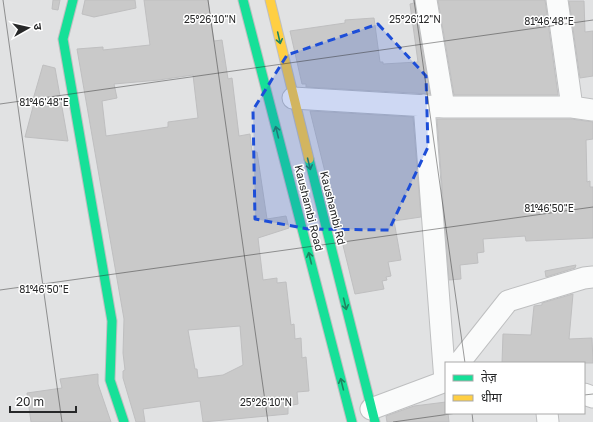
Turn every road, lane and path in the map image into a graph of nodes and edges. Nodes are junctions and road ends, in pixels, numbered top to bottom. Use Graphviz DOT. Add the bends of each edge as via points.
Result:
graph roads {
  1 [pos="72,0"];
  2 [pos="243,0"];
  3 [pos="270,0"];
  4 [pos="426,0"];
  5 [pos="557,0"];
  6 [pos="293,98"];
  7 [pos="434,106"];
  8 [pos="572,107"];
  9 [pos="593,110"];
  10 [pos="593,277"];
  11 [pos="445,362"];
  12 [pos="460,362"];
  13 [pos="445,381"];
  14 [pos="373,415"];
  15 [pos="124,422"];
  16 [pos="352,422"];
  1 -- 15 [label="main road" via="63,39 112,320 110,380"];
  16 -- 2 [label="main road, Kaushambi Road, one-way"];
  3 -- 6 [label="main road, Kaushambi Rd, one-way"];
  4 -- 7 [label="street"];
  5 -- 8 [label="street"];
  6 -- 7 [label="street"];
  6 -- 14 [label="main road, Kaushambi Rd, one-way"];
  7 -- 8 [label="street"];
  7 -- 11 [label="street"];
  8 -- 9 [label="street"];
  10 -- 12 [label="street" via="508,301"];
  13 -- 14 [label="street"];
}
